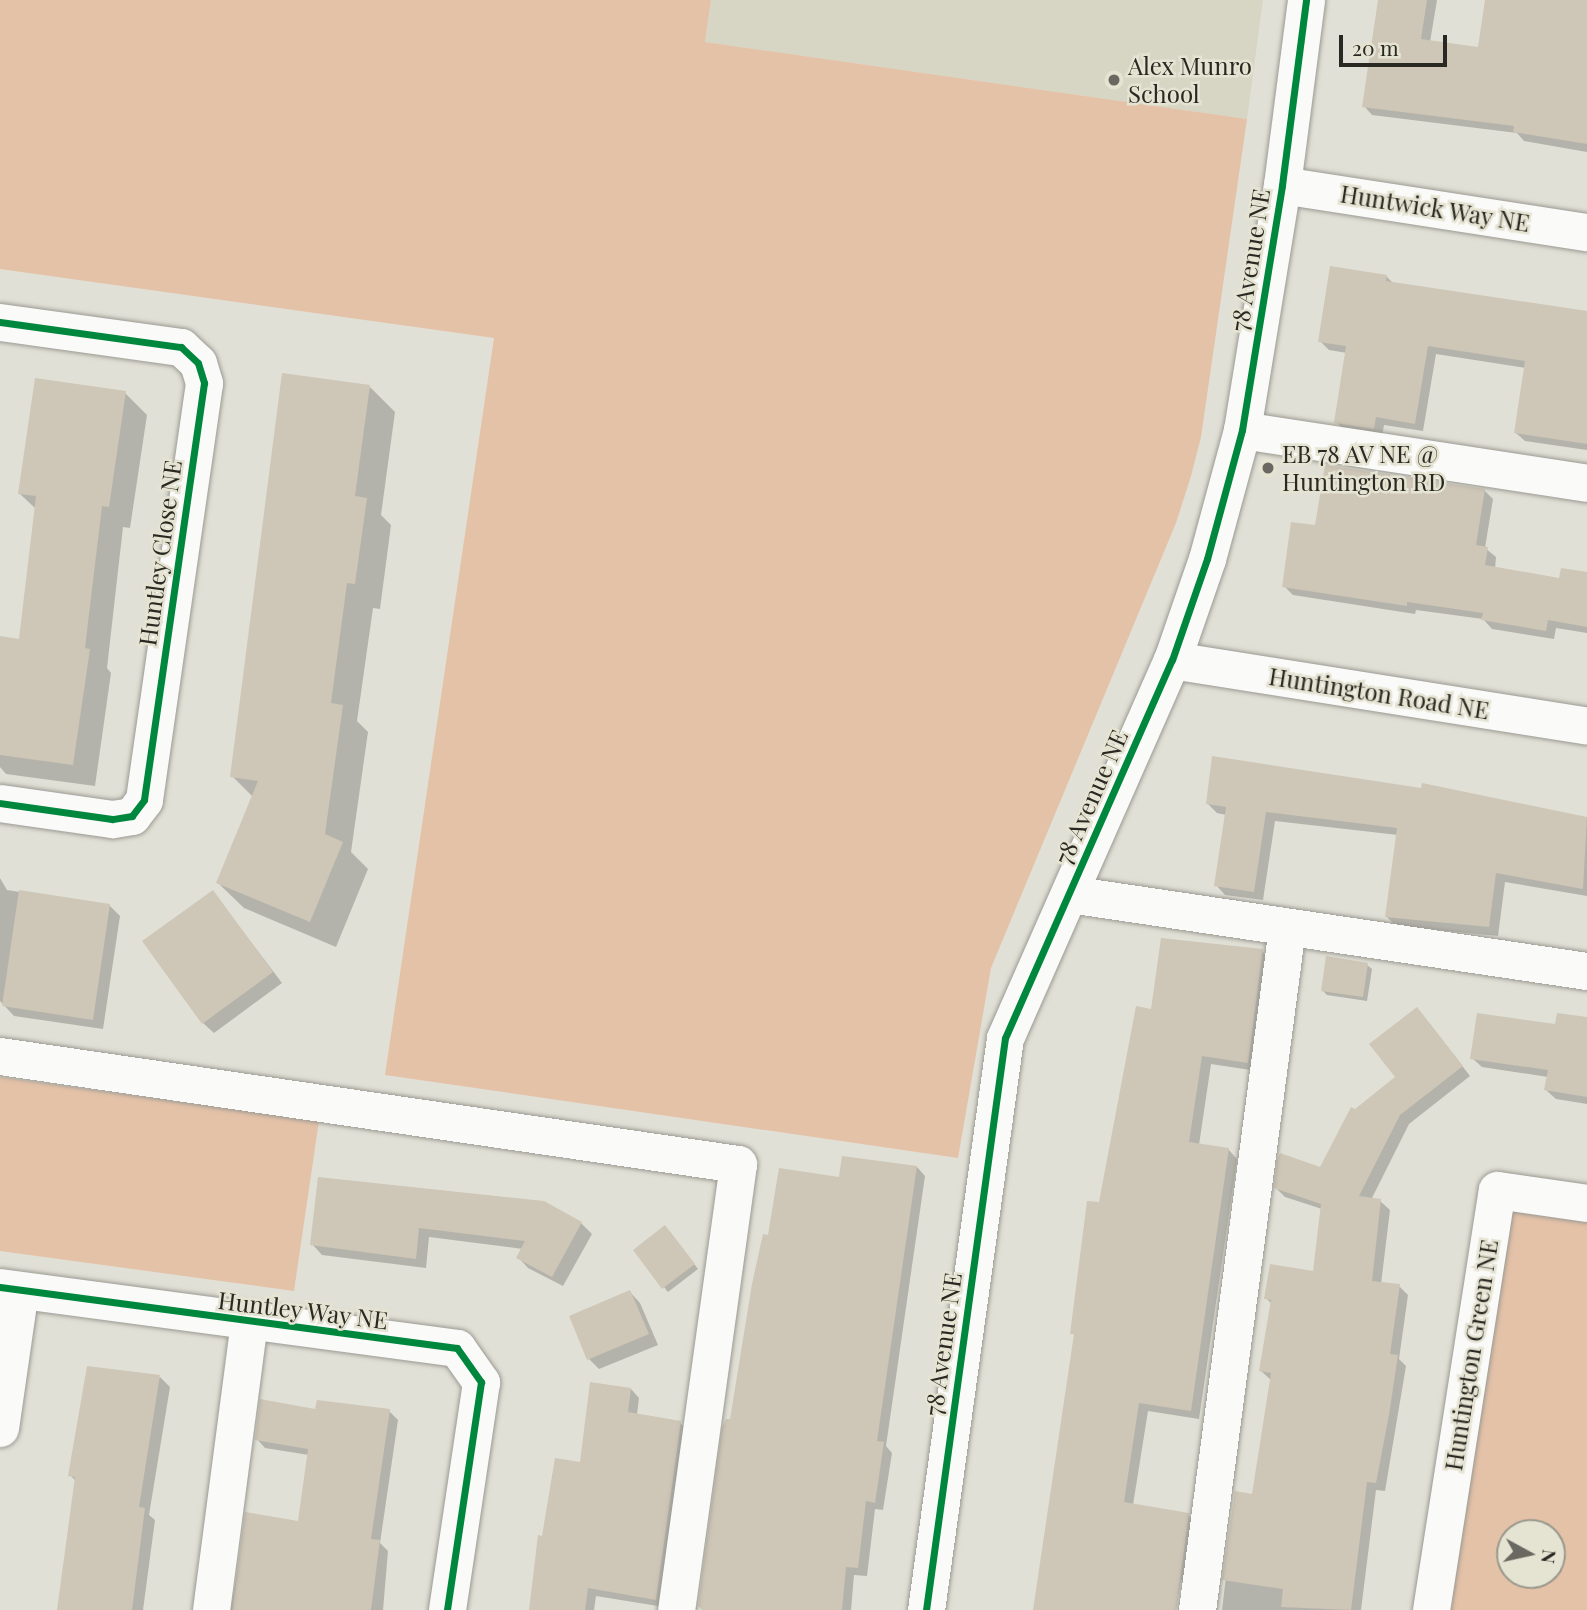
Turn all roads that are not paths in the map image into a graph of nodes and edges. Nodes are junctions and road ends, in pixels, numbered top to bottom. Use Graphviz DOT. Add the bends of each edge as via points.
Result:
graph roads {
  1 [pos="1306,0"];
  2 [pos="1282,185"];
  3 [pos="1587,232"];
  4 [pos="0,322"];
  5 [pos="1242,430"];
  6 [pos="1587,483"];
  7 [pos="1172,660"];
  8 [pos="1587,726"];
  9 [pos="0,803"];
  10 [pos="1069,894"];
  11 [pos="1287,928"];
  12 [pos="1587,971"];
  13 [pos="0,1056"];
  14 [pos="1587,1203"];
  15 [pos="10,1289"];
  16 [pos="249,1323"];
  17 [pos="0,1428"];
  18 [pos="211,1610"];
  19 [pos="447,1610"];
  20 [pos="676,1610"];
  21 [pos="926,1610"];
  22 [pos="1197,1610"];
  23 [pos="1431,1610"];
  1 -- 2 [label="street, 78 Avenue NE"];
  2 -- 3 [label="street, Huntwick Way NE"];
  2 -- 5 [label="street, 78 Avenue NE"];
  4 -- 9 [label="street, Huntley Close NE" via="181,347 198,363 204,383 144,800 132,816 113,820"];
  5 -- 6 [label="street"];
  5 -- 7 [label="street, 78 Avenue NE" via="1207,559"];
  7 -- 8 [label="street, Huntington Road NE"];
  7 -- 10 [label="street, 78 Avenue NE"];
  10 -- 11 [label="street"];
  10 -- 21 [label="street, 78 Avenue NE" via="1005,1038"];
  11 -- 12 [label="street"];
  11 -- 22 [label="street"];
  13 -- 20 [label="street" via="738,1164"];
  14 -- 23 [label="street, Huntington Green NE" via="1497,1190"];
  15 -- 16 [label="street, Huntley Way NE"];
  15 -- 17 [label="street"];
  16 -- 18 [label="street"];
  16 -- 19 [label="street, Huntley Way NE" via="457,1348 481,1382"];
}
